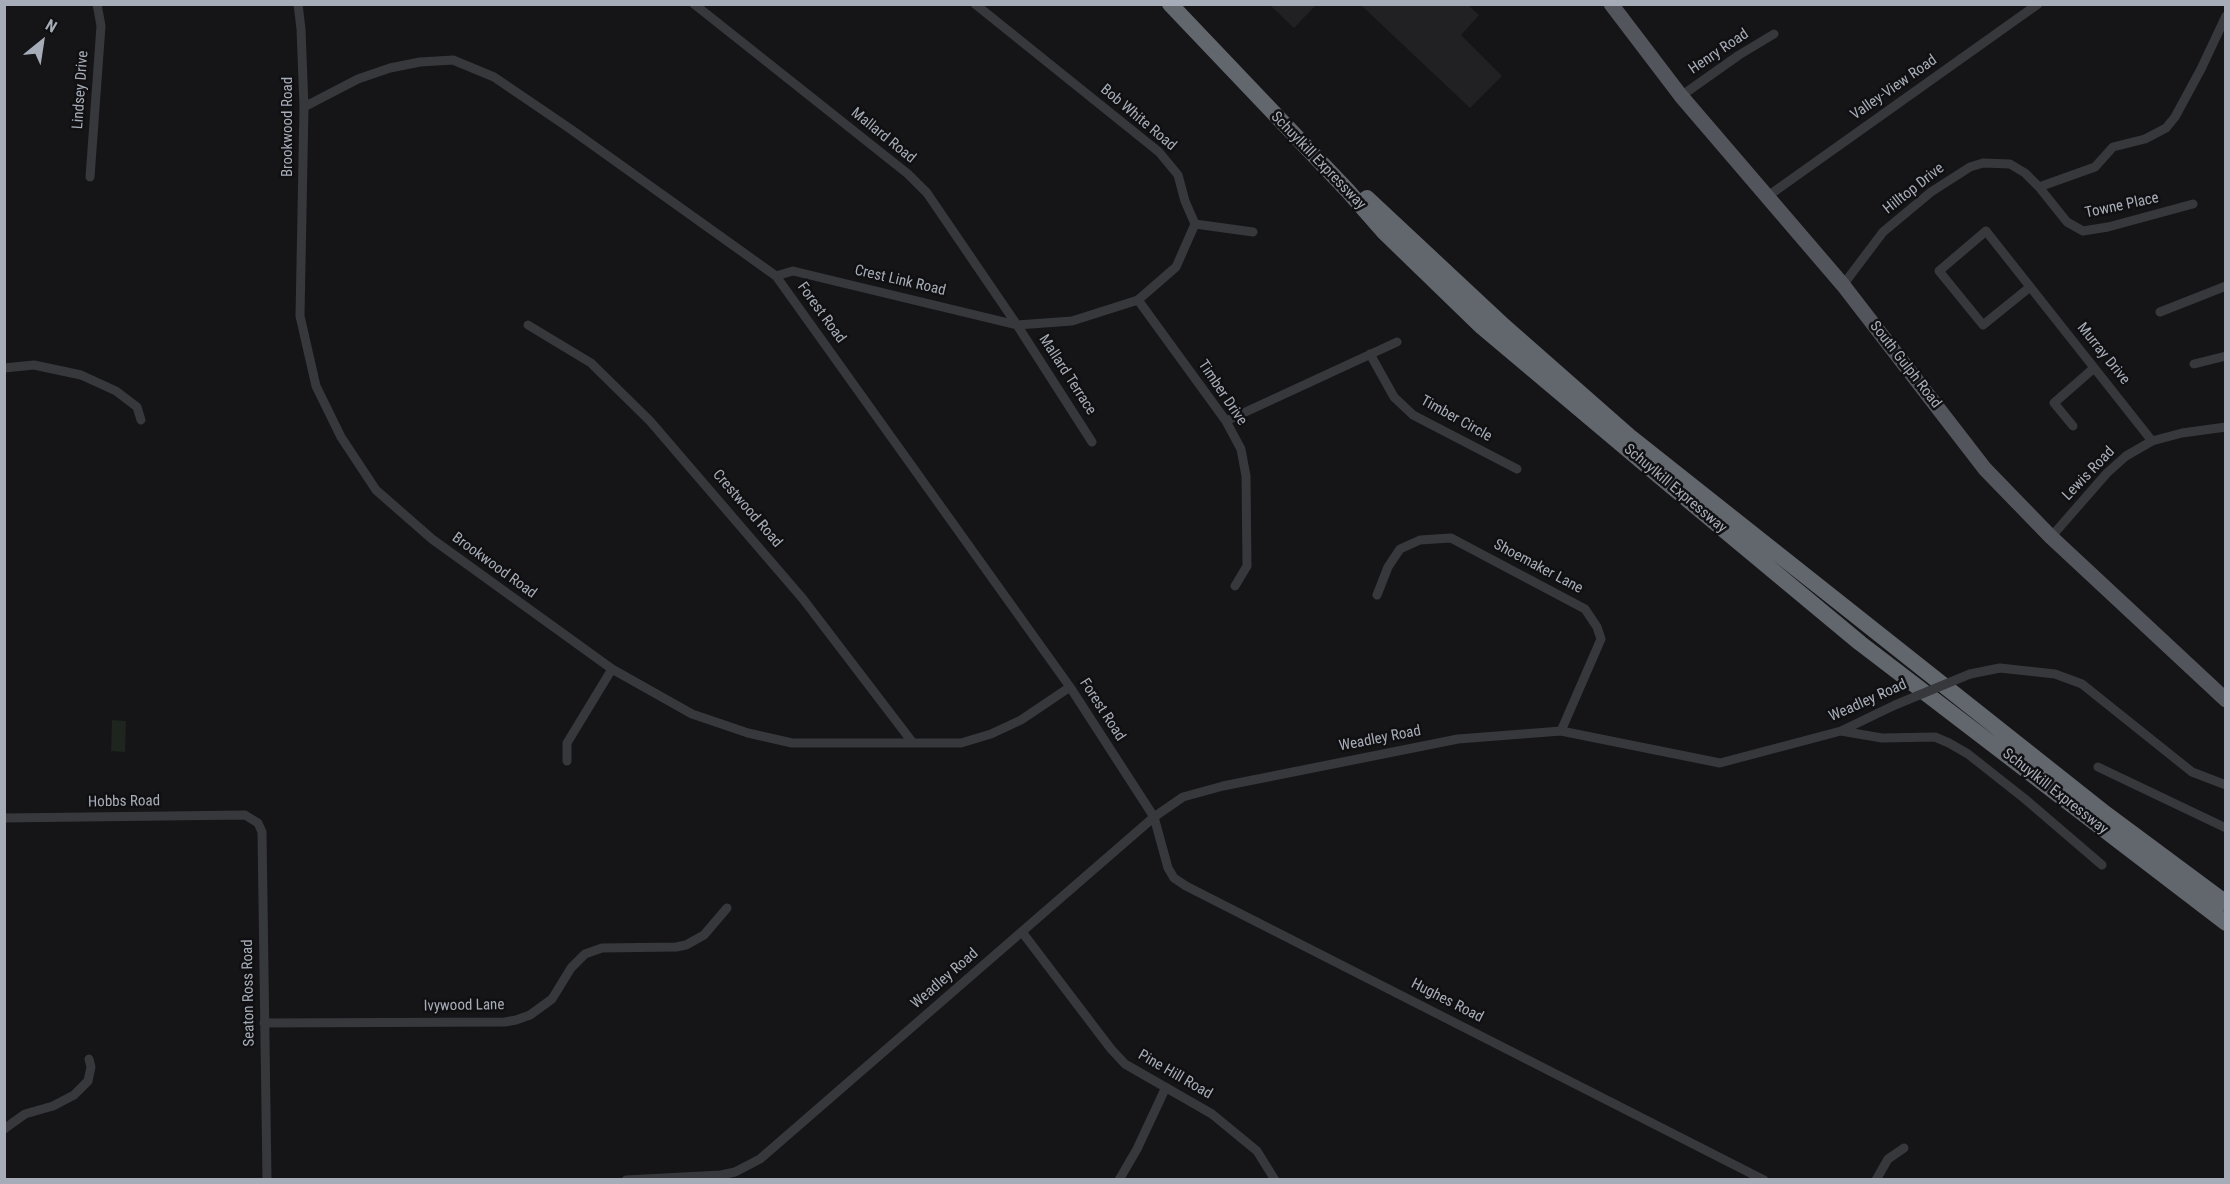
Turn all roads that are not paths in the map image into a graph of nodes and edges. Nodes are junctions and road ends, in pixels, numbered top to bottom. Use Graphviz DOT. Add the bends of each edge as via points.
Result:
graph roads {
  1 [pos="98,4"];
  2 [pos="298,4"];
  3 [pos="694,4"];
  4 [pos="975,4"];
  5 [pos="1170,4"];
  6 [pos="1183,4"];
  7 [pos="1611,4"];
  8 [pos="2038,4"];
  9 [pos="2226,16"];
  10 [pos="1774,34"];
  11 [pos="1681,96"];
  12 [pos="304,107"];
  13 [pos="90,177"];
  14 [pos="2039,187"];
  15 [pos="1768,196"];
  16 [pos="2193,204"];
  17 [pos="1195,224"];
  18 [pos="1253,232"];
  19 [pos="776,276"];
  20 [pos="1843,285"];
  21 [pos="2226,286"];
  22 [pos="2030,287"];
  23 [pos="1138,300"];
  24 [pos="2160,312"];
  25 [pos="528,325"];
  26 [pos="1017,325"];
  27 [pos="1397,342"];
  28 [pos="1370,354"];
  29 [pos="2226,356"];
  30 [pos="2194,364"];
  31 [pos="4,368"];
  32 [pos="2094,368"];
  33 [pos="141,420"];
  34 [pos="1226,421"];
  35 [pos="2073,426"];
  36 [pos="2226,427"];
  37 [pos="2152,441"];
  38 [pos="1092,442"];
  39 [pos="1517,469"];
  40 [pos="2051,537"];
  41 [pos="1235,586"];
  42 [pos="1377,595"];
  43 [pos="612,669"];
  44 [pos="1070,687"];
  45 [pos="2226,699"];
  46 [pos="1561,731"];
  47 [pos="1840,731"];
  48 [pos="913,743"];
  49 [pos="567,761"];
  50 [pos="2098,767"];
  51 [pos="2226,785"];
  52 [pos="245,815"];
  53 [pos="1154,817"];
  54 [pos="4,818"];
  55 [pos="2226,828"];
  56 [pos="2102,865"];
  57 [pos="2226,903"];
  58 [pos="727,908"];
  59 [pos="2226,923"];
  60 [pos="1022,932"];
  61 [pos="264,1023"];
  62 [pos="89,1059"];
  63 [pos="1166,1087"];
  64 [pos="4,1129"];
  65 [pos="1904,1148"];
  66 [pos="267,1179"];
  67 [pos="626,1179"];
  68 [pos="655,1179"];
  69 [pos="1119,1179"];
  70 [pos="1275,1179"];
  71 [pos="1764,1179"];
  72 [pos="1876,1179"];
  1 -- 13 [label="street, Lindsey Drive" via="101,26"];
  2 -- 12 [label="street, Brookwood Road"];
  3 -- 26 [label="street, Mallard Road" via="927,193"];
  4 -- 17 [label="street, Bob White Road" via="1158,152 1178,175"];
  5 -- 59 [label="highway, Schuylkill Expressway" via="1384,232 1482,327 1860,643"];
  6 -- 57 [label="highway, Schuylkill Expressway" via="1369,200 1629,436 2106,814"];
  7 -- 11 [label="main road, South Gulph Road"];
  8 -- 15 [label="street, Valley-View Road"];
  9 -- 14 [label="street" via="2166,128 2145,139 2113,147 2094,167"];
  10 -- 11 [label="street, Henry Road"];
  11 -- 15 [label="main road, South Gulph Road"];
  12 -- 19 [label="street, Forest Road" via="357,79 390,68 453,60 494,77"];
  12 -- 43 [label="street, Brookwood Road" via="300,316 316,386 341,437 376,490 432,539"];
  14 -- 16 [label="street, Towne Place" via="2067,222 2083,231"];
  14 -- 20 [label="street, Hilltop Drive" via="2010,165 1983,163 1970,167 1931,192 1883,232"];
  15 -- 20 [label="main road, South Gulph Road"];
  17 -- 18 [label="street"];
  17 -- 23 [label="street" via="1176,267"];
  19 -- 26 [label="street, Crest Link Road" via="792,271"];
  19 -- 44 [label="street, Forest Road"];
  20 -- 40 [label="main road, South Gulph Road" via="1985,469"];
  21 -- 24 [label="street"];
  22 -- 22 [label="street, Murray Drive" via="1986,231 1940,271 1983,325"];
  22 -- 32 [label="street, Murray Drive"];
  23 -- 26 [label="street" via="1072,321"];
  23 -- 34 [label="street, Timber Drive"];
  25 -- 48 [label="street, Crestwood Road" via="591,363 650,421 803,599"];
  26 -- 38 [label="street, Mallard Terrace"];
  27 -- 28 [label="street"];
  28 -- 34 [label="street"];
  28 -- 39 [label="street, Timber Circle" via="1394,397 1413,415"];
  29 -- 30 [label="street"];
  31 -- 33 [label="street" via="34,365 81,375 116,391 137,407"];
  32 -- 35 [label="street" via="2054,403"];
  32 -- 37 [label="street, Murray Drive"];
  34 -- 41 [label="street, Timber Drive" via="1241,449 1246,476 1247,566"];
  36 -- 37 [label="street, Lewis Road"];
  37 -- 40 [label="street, Lewis Road" via="2107,473"];
  40 -- 45 [label="main road, South Gulph Road"];
  42 -- 46 [label="street, Shoemaker Lane" via="1400,549 1420,540 1451,538 1585,609 1601,639"];
  43 -- 48 [label="street, Brookwood Road" via="692,714 747,733 792,742"];
  43 -- 49 [label="street" via="567,743"];
  44 -- 48 [label="street, Brookwood Road" via="1021,720 991,734 961,743"];
  44 -- 53 [label="street, Forest Road"];
  46 -- 47 [label="street, Weadley Road" via="1720,763"];
  46 -- 53 [label="street, Weadley Road" via="1458,740 1223,786 1184,797"];
  47 -- 51 [label="street, Weadley Road, bridge" via="1970,674 2000,668 2055,674 2082,684 2192,772"];
  47 -- 56 [label="street" via="1882,738 1935,736 1949,743 2025,799"];
  50 -- 55 [label="street"];
  52 -- 54 [label="street, Hobbs Road"];
  52 -- 61 [label="street, Seaton Ross Road" via="258,823 262,832"];
  53 -- 60 [label="street, Weadley Road"];
  53 -- 71 [label="street, Hughes Road" via="1168,868 1186,886"];
  58 -- 61 [label="street, Ivywood Lane" via="704,934 686,945 602,948 585,954 571,968 552,999 516,1020"];
  60 -- 63 [label="street, Pine Hill Road" via="1111,1049 1125,1064"];
  60 -- 68 [label="street, Weadley Road" via="760,1159 721,1175"];
  61 -- 66 [label="street, Seaton Ross Road"];
  62 -- 64 [label="street" via="88,1081 74,1095 25,1114"];
  63 -- 69 [label="street"];
  63 -- 70 [label="street, Pine Hill Road" via="1243,1138 1257,1151"];
  65 -- 72 [label="street" via="1888,1159"];
  67 -- 68 [label="street, Weadley Road"];
}
